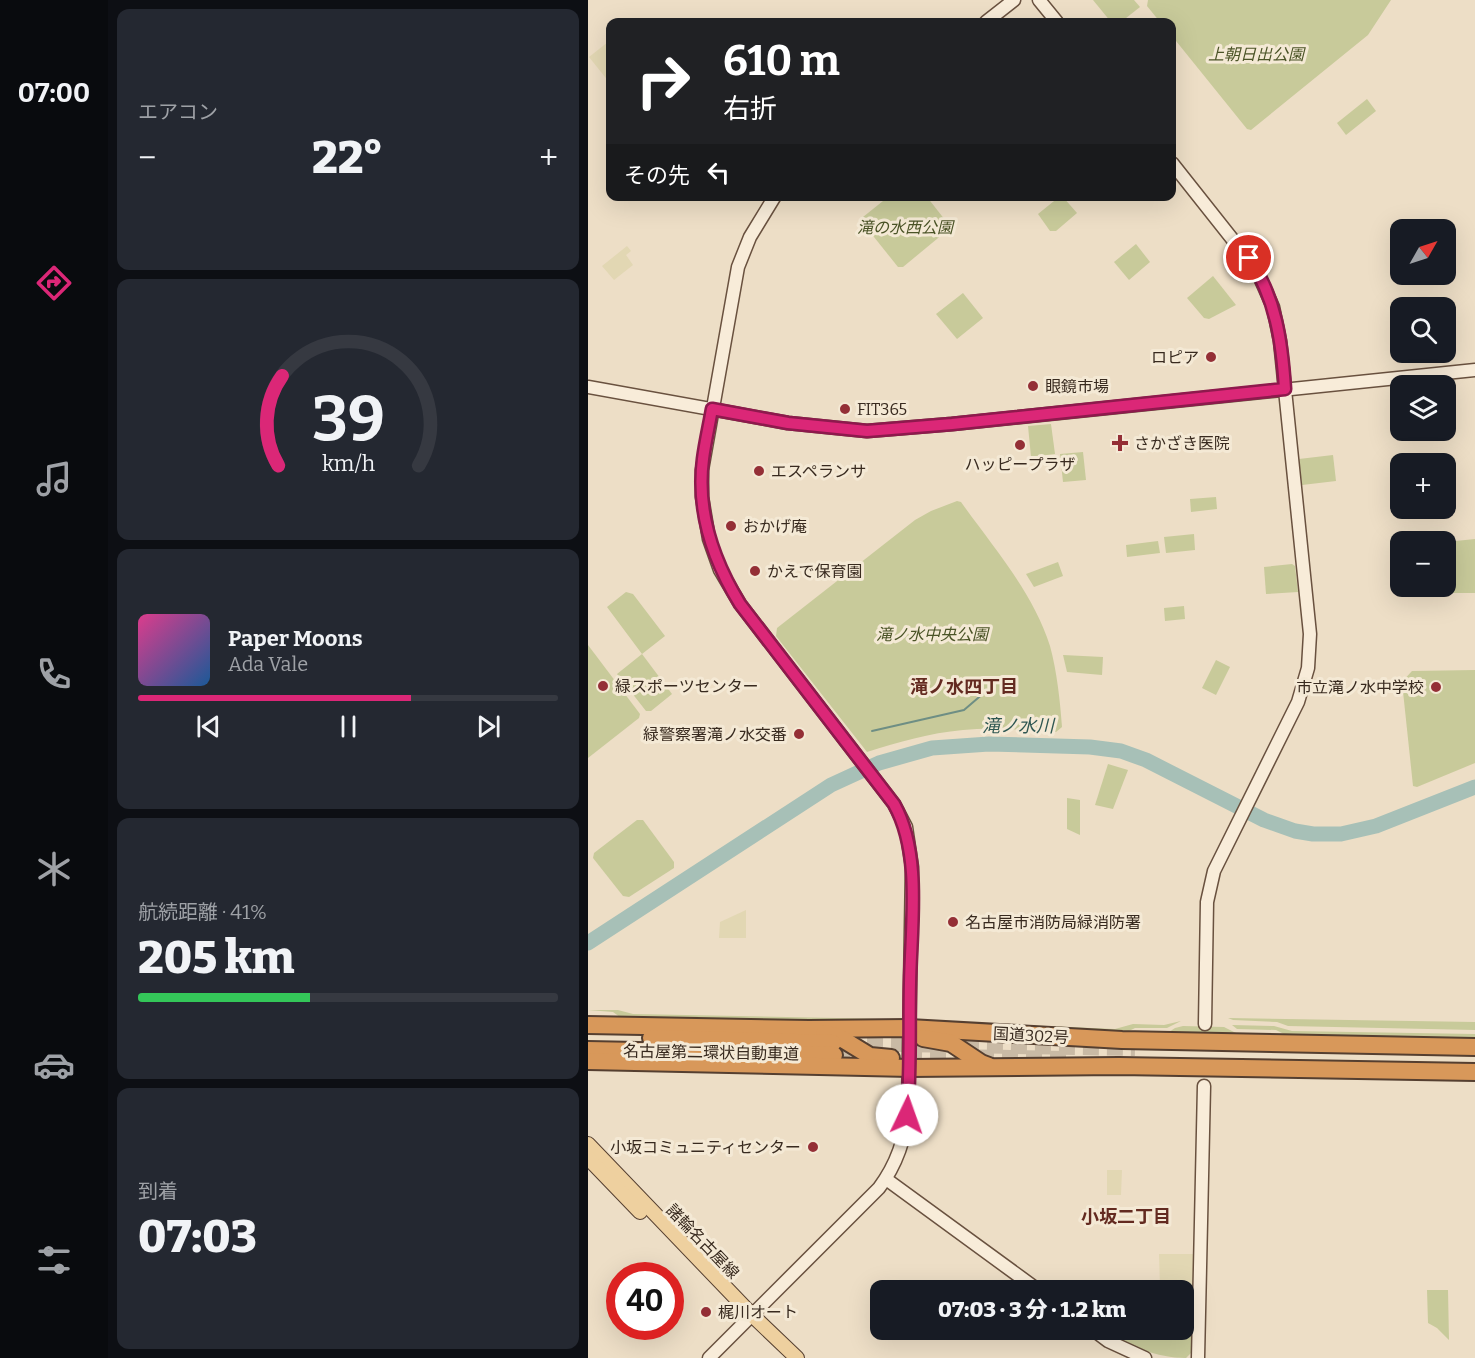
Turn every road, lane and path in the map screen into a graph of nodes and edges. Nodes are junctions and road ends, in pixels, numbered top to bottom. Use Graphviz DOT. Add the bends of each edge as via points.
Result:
graph roads {
  1 [pos="1014,0"];
  2 [pos="1039,0"];
  3 [pos="991,18"];
  4 [pos="1054,18"];
  5 [pos="1176,168"];
  6 [pos="773,201"];
  7 [pos="1475,370"];
  8 [pos="588,387"];
  9 [pos="1285,389"];
  10 [pos="712,409"];
  11 [pos="1205,1024"];
  12 [pos="588,1026"];
  13 [pos="909,1028"];
  14 [pos="809,1029"];
  15 [pos="588,1037"];
  16 [pos="646,1044"];
  17 [pos="1475,1047"];
  18 [pos="833,1049"];
  19 [pos="588,1050"];
  20 [pos="588,1061"];
  21 [pos="910,1068"];
  22 [pos="996,1068"];
  23 [pos="1475,1072"];
  24 [pos="1204,1086"];
  25 [pos="588,1144"];
  26 [pos="588,1158"];
  27 [pos="886,1179"];
  28 [pos="1024,1280"];
  29 [pos="749,1319"];
  30 [pos="1107,1340"];
  31 [pos="709,1358"];
  32 [pos="785,1358"];
  33 [pos="797,1358"];
  34 [pos="1145,1358"];
  35 [pos="1198,1358"];
  1 -- 3 [label="street"];
  2 -- 4 [label="street"];
  5 -- 9 [label="street" via="1249,258 1263,282 1276,317"];
  6 -- 10 [label="street" via="750,237 738,267"];
  7 -- 9 [label="street"];
  8 -- 10 [label="street"];
  9 -- 10 [label="street" via="867,431 788,423"];
  9 -- 11 [label="street" via="1310,653 1298,702 1214,871 1207,902"];
  10 -- 13 [label="street" via="703,458 702,497 709,539 720,570 740,604 902,818 911,853"];
  12 -- 14 [label="highway, 国道302号"];
  13 -- 14 [label="highway, 国道302号"];
  13 -- 17 [label="highway, 国道302号" via="1122,1040"];
  13 -- 21 [label="street"];
  13 -- 22 [label="highway" via="918,1037 951,1043"];
  14 -- 21 [label="highway" via="839,1037 870,1056 896,1059"];
  15 -- 16 [label="highway, 名古屋第二環状自動車道"];
  16 -- 18 [label="highway, 名古屋第二環状自動車道"];
  16 -- 19 [label="highway, 名古屋第二環状自動車道"];
  20 -- 21 [label="highway, 国道302号"];
  21 -- 22 [label="highway, 国道302号"];
  21 -- 27 [label="street" via="906,1130"];
  22 -- 23 [label="highway, 国道302号" via="1119,1066"];
  24 -- 35 [label="street"];
  25 -- 29 [label="main road, 諸輪名古屋線"];
  26 -- 29 [label="main road, 諸輪名古屋線"];
  27 -- 28 [label="street"];
  27 -- 29 [label="street"];
  29 -- 31 [label="street"];
  29 -- 32 [label="main road, 諸輪名古屋線"];
  29 -- 33 [label="main road, 諸輪名古屋線"];
  30 -- 34 [label="street"];
}
